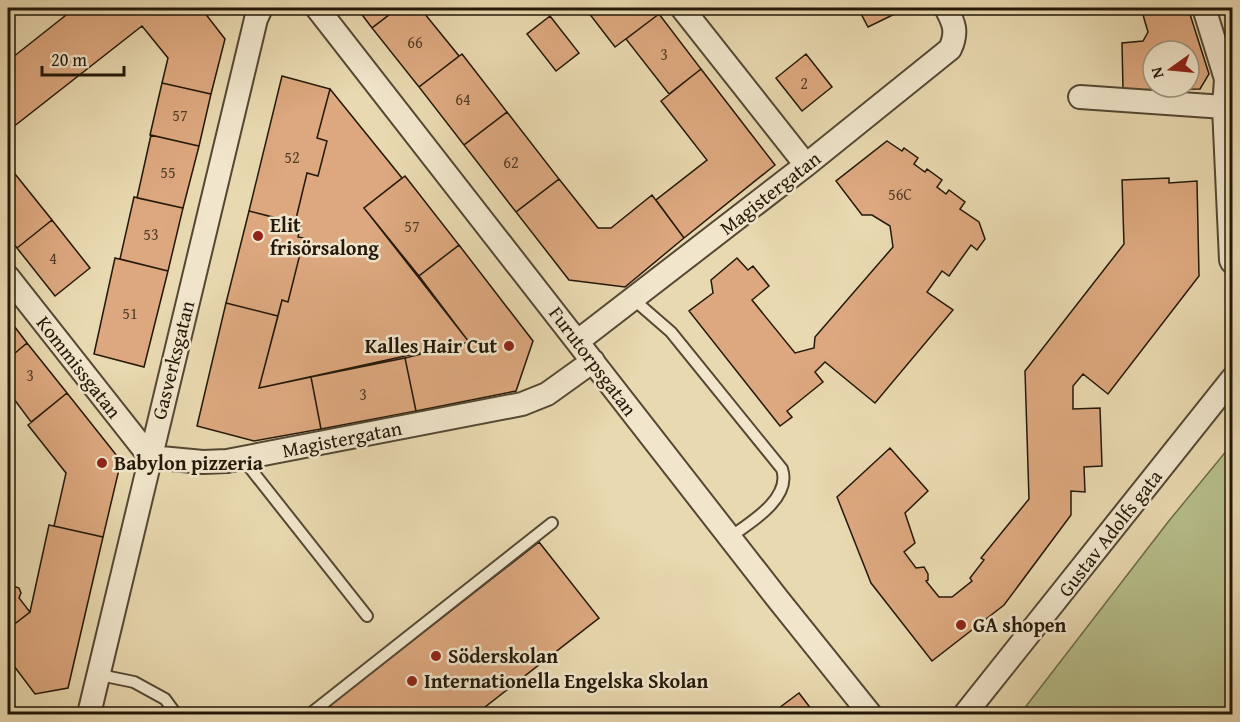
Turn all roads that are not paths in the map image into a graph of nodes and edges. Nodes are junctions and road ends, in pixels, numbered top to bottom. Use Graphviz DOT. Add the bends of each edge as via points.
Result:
graph roads {
  1 [pos="261,8"];
  2 [pos="317,8"];
  3 [pos="682,8"];
  4 [pos="946,8"];
  5 [pos="1204,8"];
  6 [pos="1080,98"];
  7 [pos="1224,107"];
  8 [pos="806,165"];
  9 [pos="1233,262"];
  10 [pos="8,277"];
  11 [pos="633,299"];
  12 [pos="578,341"];
  13 [pos="593,361"];
  14 [pos="1233,379"];
  15 [pos="150,457"];
  16 [pos="240,458"];
  17 [pos="552,523"];
  18 [pos="729,537"];
  19 [pos="367,616"];
  20 [pos="100,675"];
  21 [pos="89,714"];
  22 [pos="176,714"];
  23 [pos="310,714"];
  24 [pos="870,714"];
  25 [pos="965,714"];
  1 -- 15 [label="street, Gasverksgatan"];
  2 -- 12 [label="street, Furutorpsgatan"];
  3 -- 8 [label="street"];
  4 -- 8 [label="street, Magistergatan" via="955,39 950,49"];
  5 -- 7 [label="street" via="1226,79"];
  6 -- 7 [label="street"];
  7 -- 9 [label="street"];
  8 -- 11 [label="street, Magistergatan"];
  10 -- 15 [label="street, Kommissgatan"];
  11 -- 12 [label="street, Magistergatan"];
  11 -- 18 [label="lane" via="671,332 782,469 783,486 778,496 753,521"];
  12 -- 13 [label="street, Furutorpsgatan"];
  13 -- 16 [label="street, Magistergatan" via="529,402"];
  13 -- 18 [label="street, Furutorpsgatan"];
  14 -- 25 [label="street, Gustav Adolfs gata"];
  15 -- 16 [label="street, Magistergatan" via="216,462"];
  15 -- 20 [label="street, Gasverksgatan"];
  16 -- 19 [label="lane"];
  17 -- 23 [label="lane"];
  18 -- 24 [label="street, Furutorpsgatan"];
  20 -- 21 [label="street, Gasverksgatan"];
  20 -- 22 [label="lane" via="134,682 165,699"];
}
